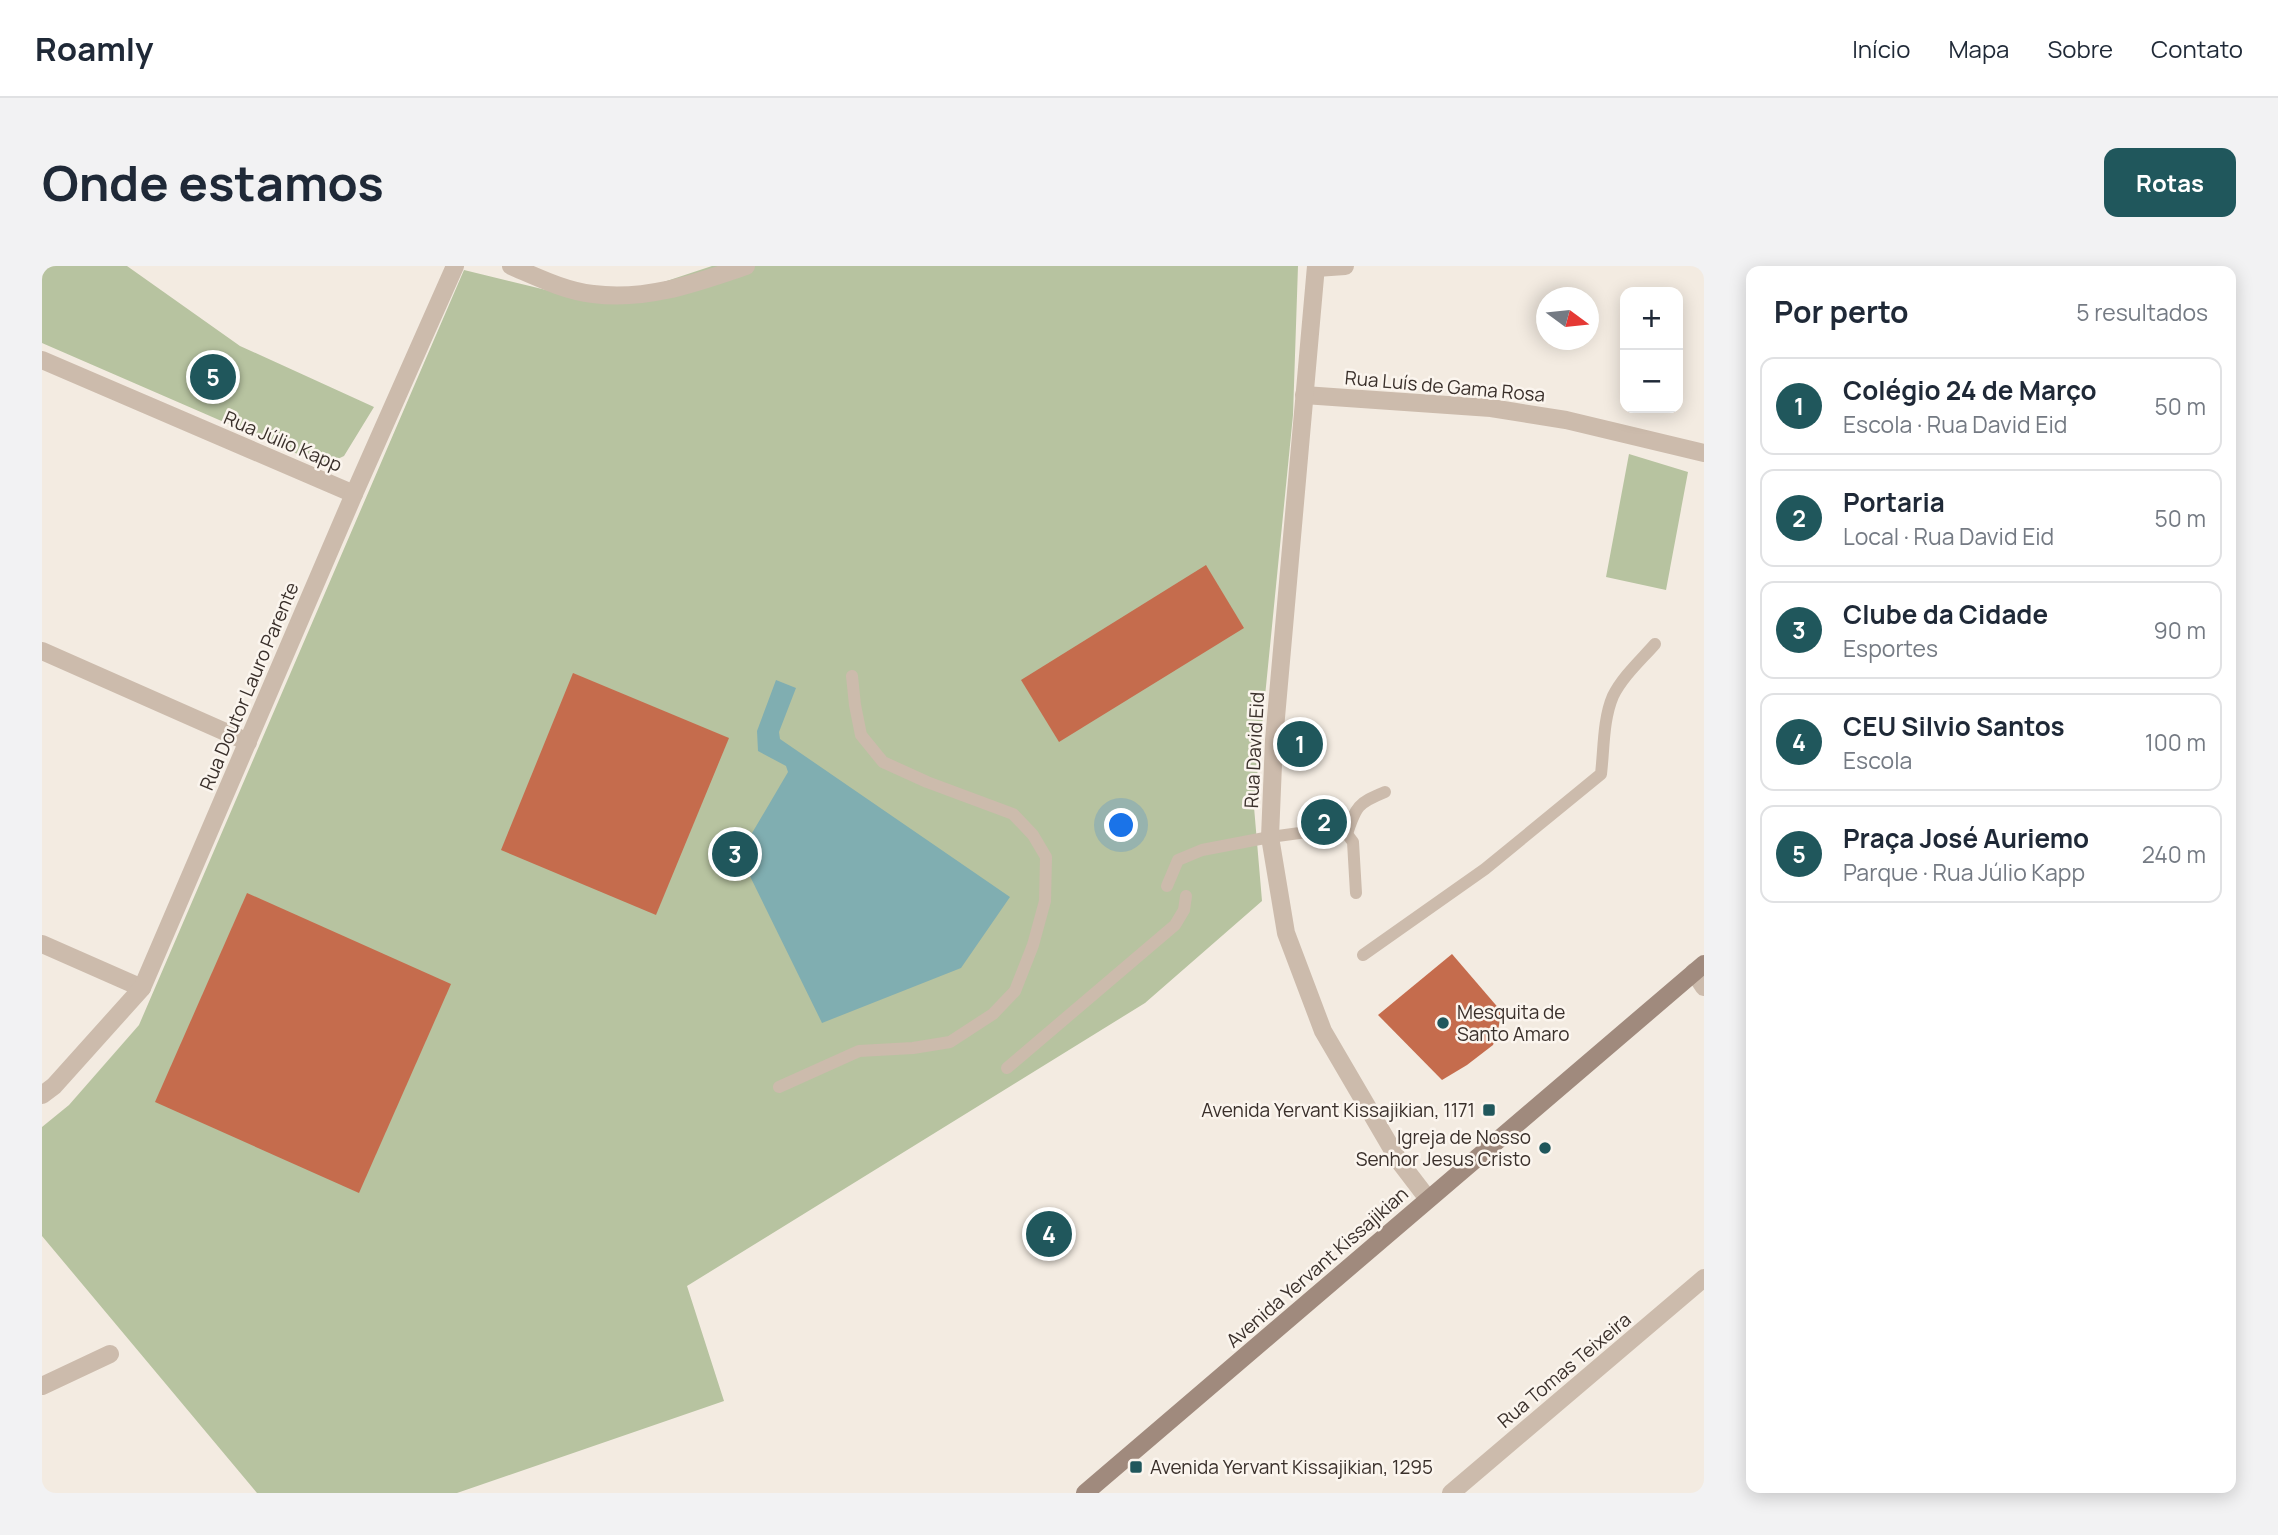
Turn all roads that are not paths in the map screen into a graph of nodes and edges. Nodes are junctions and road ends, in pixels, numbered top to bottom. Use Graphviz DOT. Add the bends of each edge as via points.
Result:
graph roads {
  1 [pos="456,266"];
  2 [pos="511,266"];
  3 [pos="746,266"];
  4 [pos="1345,266"];
  5 [pos="1316,267"];
  6 [pos="42,360"];
  7 [pos="1304,394"];
  8 [pos="1704,453"];
  9 [pos="354,495"];
  10 [pos="1656,644"];
  11 [pos="42,651"];
  12 [pos="852,676"];
  13 [pos="248,742"];
  14 [pos="1385,792"];
  15 [pos="1346,834"];
  16 [pos="1270,837"];
  17 [pos="1167,886"];
  18 [pos="1356,893"];
  19 [pos="1186,896"];
  20 [pos="42,944"];
  21 [pos="1363,955"];
  22 [pos="1699,968"];
  23 [pos="1704,987"];
  24 [pos="142,988"];
  25 [pos="1007,1068"];
  26 [pos="779,1087"];
  27 [pos="42,1095"];
  28 [pos="1428,1199"];
  29 [pos="1704,1278"];
  30 [pos="110,1354"];
  31 [pos="42,1386"];
  32 [pos="1085,1493"];
  33 [pos="1451,1493"];
  1 -- 9 [label="street, Rua Doutor Lauro Parente"];
  2 -- 3 [label="street" via="591,294 623,296 683,288"];
  4 -- 5 [label="street"];
  5 -- 7 [label="street, Rua David Eid"];
  6 -- 9 [label="street, Rua Júlio Kapp"];
  7 -- 8 [label="street, Rua Luís de Gama Rosa" via="1491,408 1566,420"];
  7 -- 16 [label="street, Rua David Eid"];
  9 -- 13 [label="street, Rua Doutor Lauro Parente"];
  10 -- 21 [label="lane" via="1612,698 1601,774 1485,869"];
  11 -- 13 [label="street"];
  12 -- 26 [label="lane" via="861,734 883,762 1013,814 1033,835 1046,857 1045,901 1015,991 993,1014 950,1042 859,1051"];
  13 -- 24 [label="street, Rua Doutor Lauro Parente"];
  14 -- 15 [label="lane" via="1361,802"];
  15 -- 16 [label="lane" via="1336,828"];
  15 -- 18 [label="lane" via="1353,842"];
  16 -- 17 [label="lane" via="1202,850 1178,860"];
  16 -- 28 [label="street, Rua David Eid" via="1286,933 1323,1031 1399,1161"];
  19 -- 25 [label="lane" via="1175,925"];
  20 -- 24 [label="street"];
  22 -- 23 [label="street"];
  22 -- 28 [label="main road, Avenida Yervant Kissajikian"];
  24 -- 27 [label="street, Rua Doutor Lauro Parente"];
  28 -- 32 [label="main road, Avenida Yervant Kissajikian"];
  29 -- 33 [label="street, Rua Tomas Teixeira"];
  30 -- 31 [label="street"];
}
